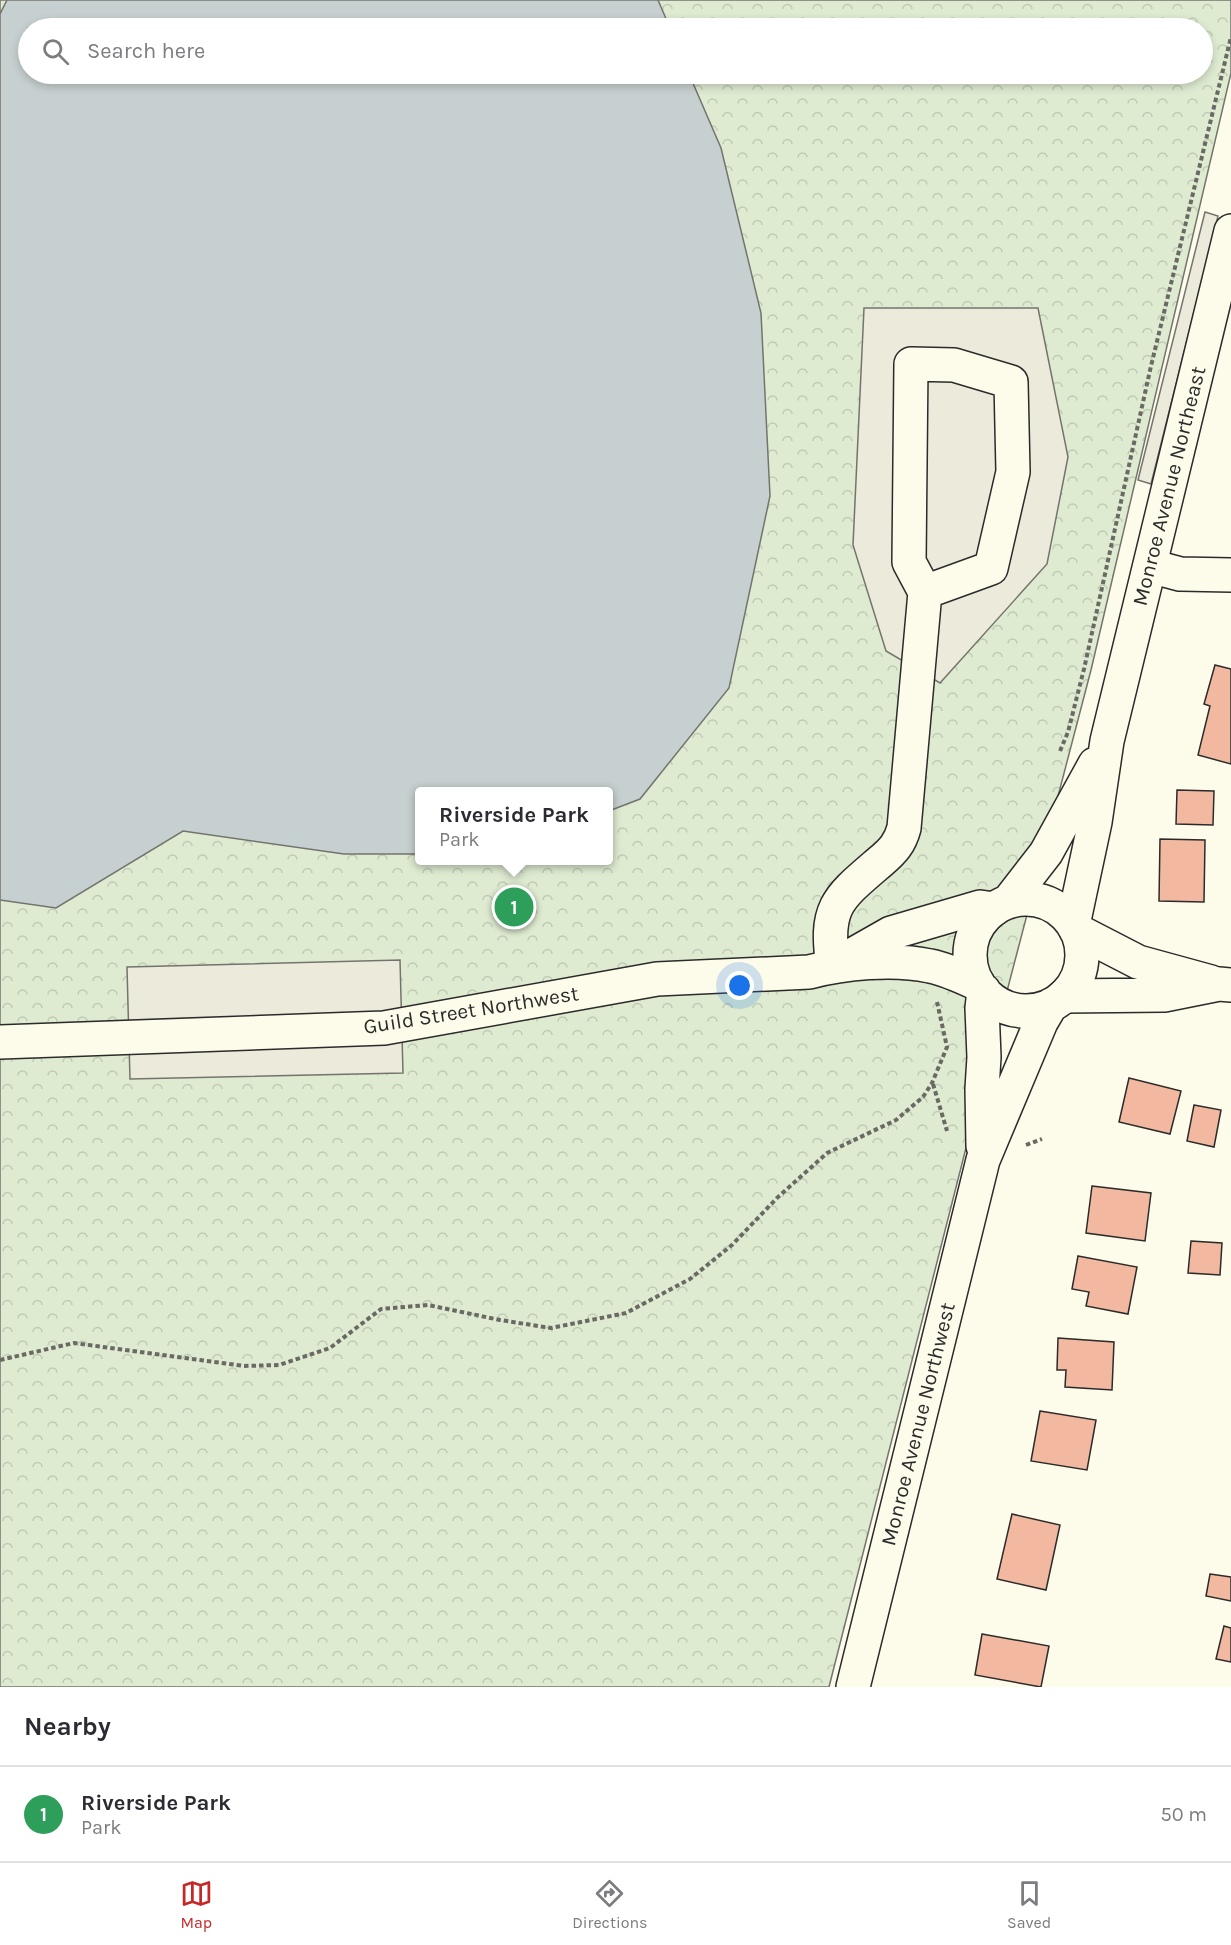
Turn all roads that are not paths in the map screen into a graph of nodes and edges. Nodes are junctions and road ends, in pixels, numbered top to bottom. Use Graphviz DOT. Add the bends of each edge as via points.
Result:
graph roads {
  1 [pos="1231,231"];
  2 [pos="1149,566"];
  3 [pos="1231,575"];
  4 [pos="925,592"];
  5 [pos="1107,741"];
  6 [pos="1001,905"];
  7 [pos="1075,927"];
  8 [pos="833,966"];
  9 [pos="1225,985"];
  10 [pos="981,988"];
  11 [pos="1058,1001"];
  12 [pos="0,1042"];
  13 [pos="983,1160"];
  14 [pos="853,1687"];
  1 -- 2 [label="main road, Monroe Avenue Northeast"];
  2 -- 3 [label="main road" via="1180,574"];
  2 -- 5 [label="main road, Monroe Avenue Northeast"];
  4 -- 4 [label="main road" via="991,568 1013,472 1011,382 954,365 911,364 909,562"];
  4 -- 8 [label="main road" via="901,840 836,905 830,944"];
  5 -- 6 [label="main road, Monroe Avenue Northeast" via="1046,853"];
  5 -- 7 [label="main road, Monroe Avenue Northeast"];
  6 -- 7 [label="main road" via="1024,899 1040,901 1055,906"];
  6 -- 8 [label="main road, Guild Street Northwest" via="980,907 891,933"];
  6 -- 10 [label="main road" via="982,921 970,951 972,969"];
  7 -- 9 [label="main road" via="1138,962"];
  7 -- 11 [label="main road" via="1082,947 1081,965 1075,982"];
  8 -- 10 [label="main road, Guild Street Northwest" via="930,966"];
  8 -- 12 [label="main road, Guild Street Northwest" via="809,972 657,979 384,1028"];
  9 -- 11 [label="main road" via="1164,995"];
  10 -- 11 [label="main road" via="998,1003 1015,1010 1033,1011"];
  10 -- 13 [label="main road, Monroe Avenue Northwest"];
  11 -- 13 [label="main road, Monroe Avenue Northwest" via="1041,1022"];
  13 -- 14 [label="main road, Monroe Avenue Northwest"];
}
